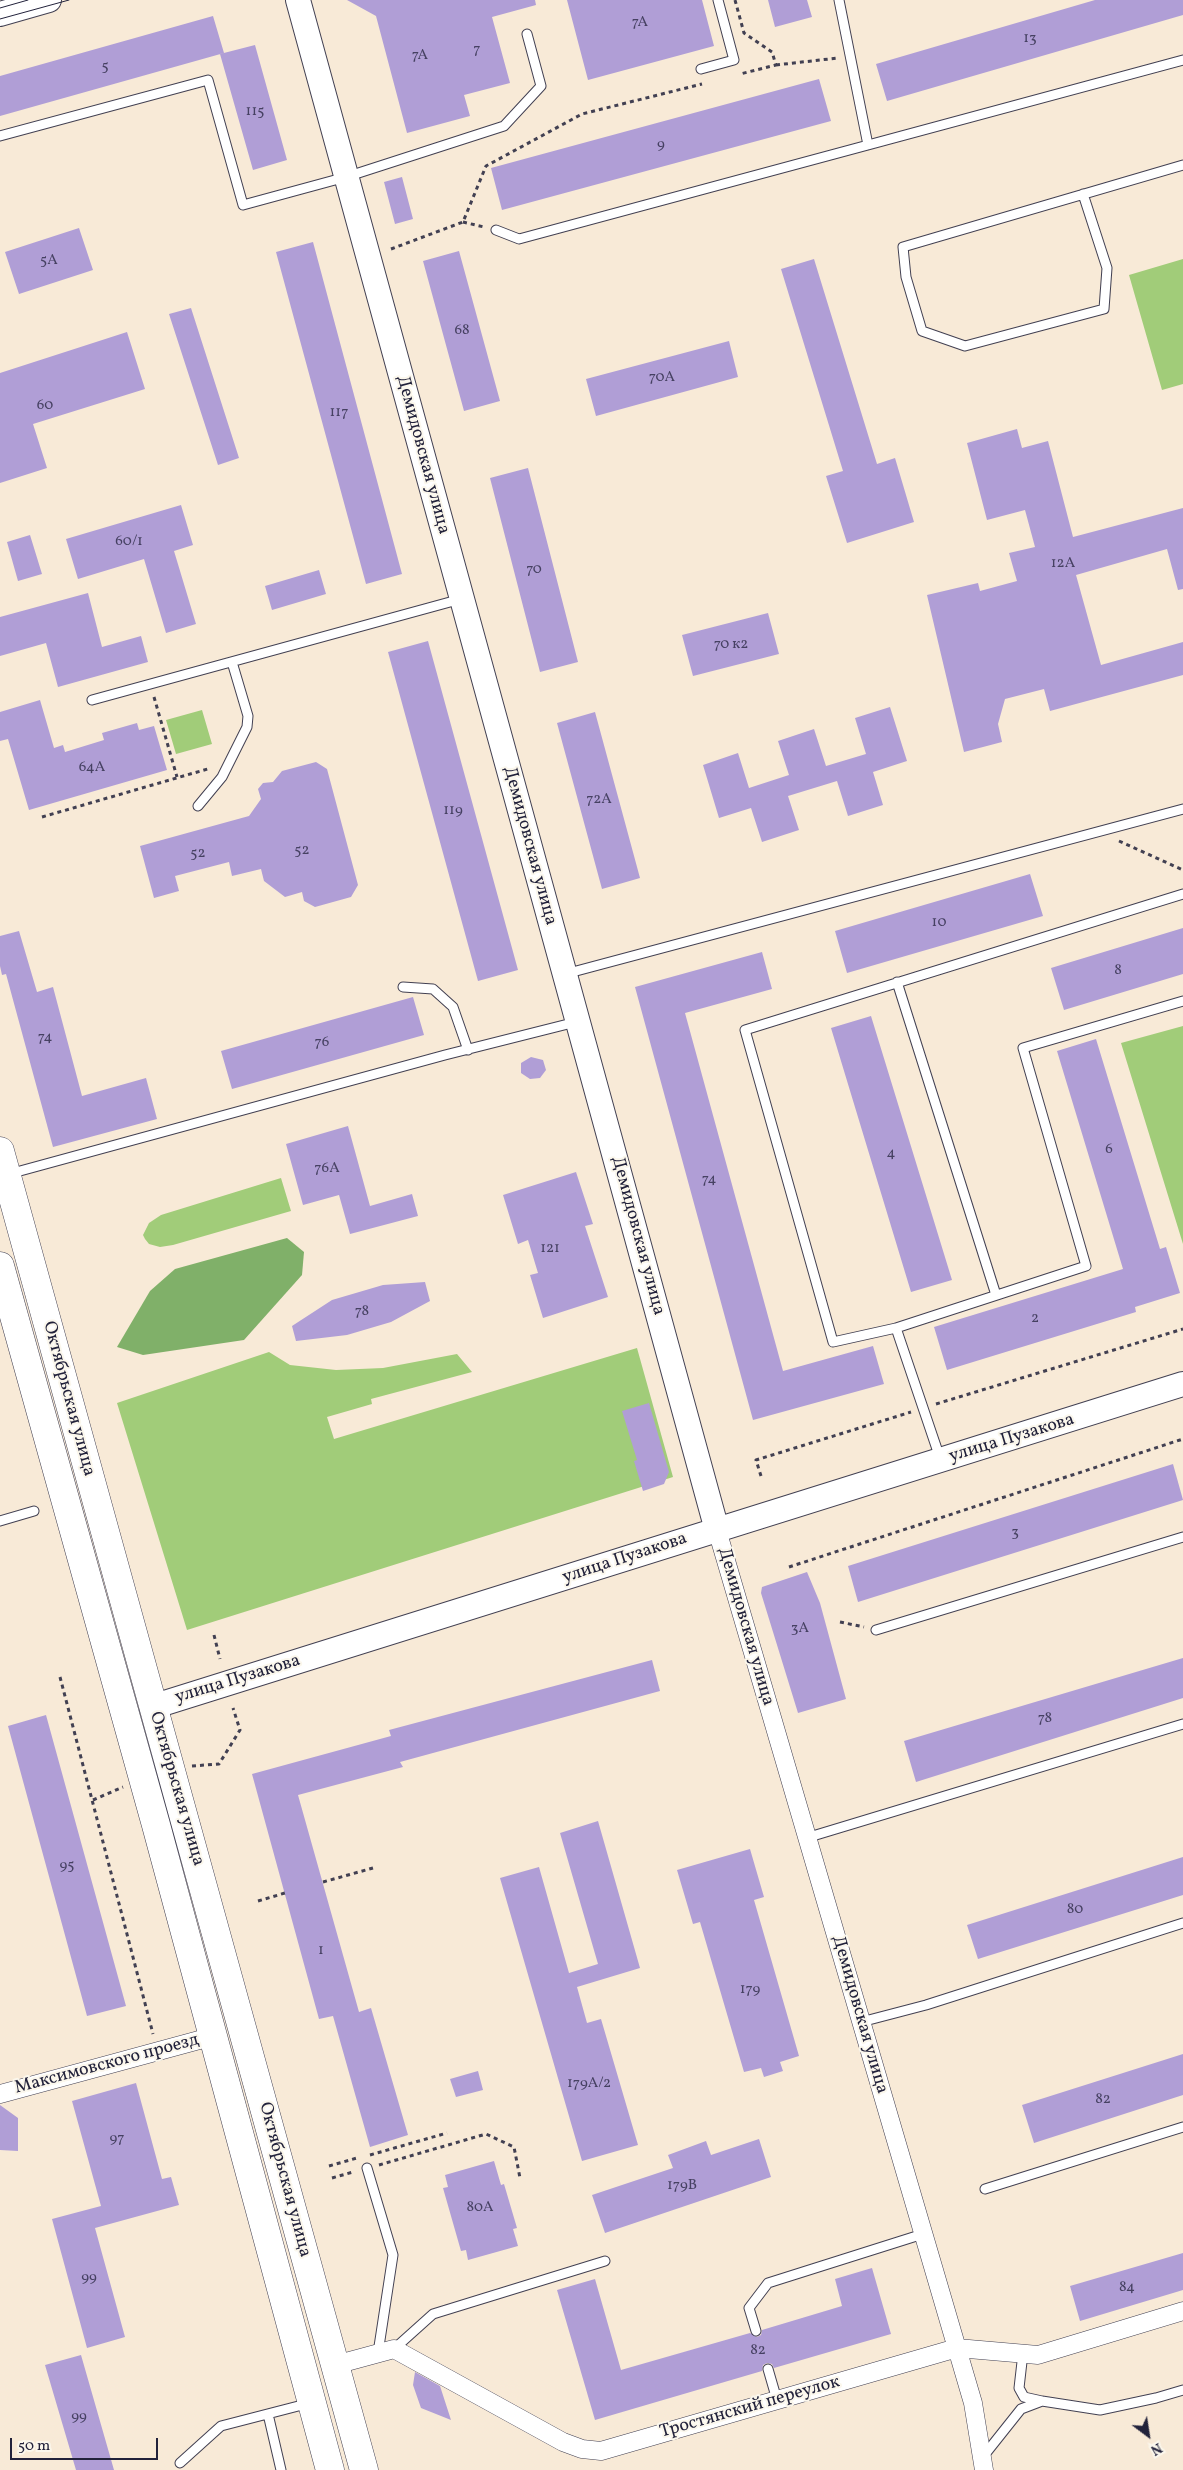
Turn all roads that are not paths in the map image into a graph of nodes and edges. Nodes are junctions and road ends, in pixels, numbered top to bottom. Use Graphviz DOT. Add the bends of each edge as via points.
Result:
graph roads {
  1 [pos="49,0"];
  2 [pos="298,0"];
  3 [pos="718,0"];
  4 [pos="839,0"];
  5 [pos="0,14"];
  6 [pos="527,34"];
  7 [pos="1183,60"];
  8 [pos="701,69"];
  9 [pos="0,136"];
  10 [pos="868,145"];
  11 [pos="1183,165"];
  12 [pos="346,177"];
  13 [pos="1083,194"];
  14 [pos="496,230"];
  15 [pos="461,599"];
  16 [pos="232,662"];
  17 [pos="92,700"];
  18 [pos="198,806"];
  19 [pos="1183,809"];
  20 [pos="1183,894"];
  21 [pos="565,974"];
  22 [pos="897,982"];
  23 [pos="403,987"];
  24 [pos="1183,1001"];
  25 [pos="577,1022"];
  26 [pos="468,1050"];
  27 [pos="3,1163"];
  28 [pos="0,1266"];
  29 [pos="996,1295"];
  30 [pos="896,1328"];
  31 [pos="1183,1384"];
  32 [pos="941,1461"];
  33 [pos="34,1511"];
  34 [pos="0,1521"];
  35 [pos="717,1530"];
  36 [pos="1183,1537"];
  37 [pos="876,1630"];
  38 [pos="138,1655"];
  39 [pos="111,1663"];
  40 [pos="152,1707"];
  41 [pos="125,1715"];
  42 [pos="1183,1724"];
  43 [pos="806,1838"];
  44 [pos="1183,1923"];
  45 [pos="861,2022"];
  46 [pos="214,2036"];
  47 [pos="0,2094"];
  48 [pos="1183,2127"];
  49 [pos="367,2168"];
  50 [pos="985,2189"];
  51 [pos="924,2234"];
  52 [pos="605,2261"];
  53 [pos="1183,2311"];
  54 [pos="756,2331"];
  55 [pos="957,2348"];
  56 [pos="386,2351"];
  57 [pos="1023,2353"];
  58 [pos="335,2364"];
  59 [pos="768,2369"];
  60 [pos="1183,2390"];
  61 [pos="777,2400"];
  62 [pos="1042,2401"];
  63 [pos="311,2403"];
  64 [pos="268,2414"];
  65 [pos="180,2463"];
  66 [pos="983,2464"];
  67 [pos="281,2470"];
  68 [pos="330,2470"];
  69 [pos="364,2470"];
  1 -- 5 [label="street"];
  2 -- 12 [label="street, Демидовская улица"];
  3 -- 8 [label="lane" via="734,60"];
  4 -- 10 [label="lane"];
  6 -- 12 [label="lane" via="541,86 504,126"];
  7 -- 10 [label="lane"];
  9 -- 12 [label="lane" via="208,80 243,205"];
  10 -- 14 [label="lane" via="519,239"];
  11 -- 13 [label="lane"];
  12 -- 15 [label="street, Демидовская улица"];
  13 -- 13 [label="lane" via="903,247 906,276 922,331 965,346 1104,309 1107,268"];
  15 -- 16 [label="lane"];
  15 -- 21 [label="street, Демидовская улица"];
  16 -- 17 [label="lane"];
  16 -- 18 [label="lane" via="248,716 245,732 222,777"];
  19 -- 21 [label="lane"];
  20 -- 22 [label="lane"];
  21 -- 25 [label="street, Демидовская улица"];
  22 -- 29 [label="lane"];
  22 -- 30 [label="lane" via="745,1030 833,1342"];
  23 -- 26 [label="lane" via="433,989 453,1007"];
  24 -- 29 [label="lane" via="1023,1048 1086,1266"];
  25 -- 26 [label="lane"];
  25 -- 35 [label="street, Демидовская улица"];
  26 -- 27 [label="lane"];
  27 -- 38 [label="main road, Октябрьская улица"];
  28 -- 39 [label="main road, Октябрьская улица"];
  29 -- 30 [label="lane"];
  30 -- 32 [label="lane"];
  31 -- 32 [label="street, улица Пузакова"];
  32 -- 35 [label="street, улица Пузакова"];
  33 -- 34 [label="lane"];
  35 -- 40 [label="street, улица Пузакова"];
  35 -- 43 [label="street, Демидовская улица"];
  36 -- 37 [label="lane"];
  38 -- 39 [label="main road"];
  38 -- 40 [label="main road, Октябрьская улица"];
  39 -- 41 [label="main road, Октябрьская улица"];
  40 -- 41 [label="main road"];
  40 -- 58 [label="main road, Октябрьская улица"];
  41 -- 46 [label="main road, Октябрьская улица"];
  42 -- 43 [label="lane"];
  43 -- 45 [label="street, Демидовская улица"];
  44 -- 45 [label="lane" via="926,2005"];
  45 -- 51 [label="street, Демидовская улица"];
  46 -- 47 [label="street, Максимовского проезд"];
  46 -- 63 [label="main road, Октябрьская улица"];
  48 -- 50 [label="lane"];
  49 -- 56 [label="lane" via="393,2255"];
  51 -- 54 [label="lane" via="768,2283 749,2308"];
  51 -- 55 [label="street, Демидовская улица"];
  52 -- 56 [label="lane" via="433,2314"];
  53 -- 57 [label="street, Тростянский переулок" via="1038,2355"];
  55 -- 57 [label="street, Тростянский переулок"];
  55 -- 61 [label="street, Тростянский переулок"];
  55 -- 66 [label="street, Демидовская улица" via="974,2403"];
  56 -- 58 [label="street"];
  56 -- 61 [label="street, Тростянский переулок" via="582,2449 601,2451"];
  57 -- 62 [label="lane" via="1020,2388 1024,2397"];
  58 -- 69 [label="main road, Октябрьская улица"];
  59 -- 61 [label="lane"];
  60 -- 62 [label="lane" via="1100,2410"];
  62 -- 66 [label="lane" via="1021,2408"];
  63 -- 64 [label="lane"];
  63 -- 68 [label="main road, Октябрьская улица"];
  64 -- 65 [label="lane" via="221,2426"];
  64 -- 67 [label="lane"];
}
